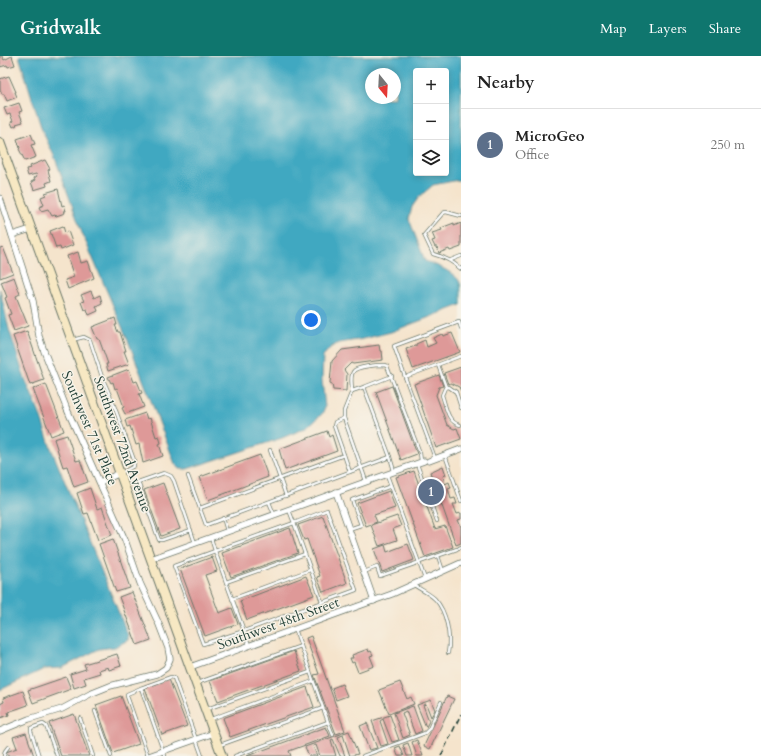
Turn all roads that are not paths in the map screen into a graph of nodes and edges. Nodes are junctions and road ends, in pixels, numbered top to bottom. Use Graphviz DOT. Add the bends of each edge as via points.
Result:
graph roads {
  1 [pos="0,142"];
  2 [pos="0,198"];
  3 [pos="461,216"];
  4 [pos="32,229"];
  5 [pos="12,235"];
  6 [pos="461,256"];
  7 [pos="451,260"];
  8 [pos="461,269"];
  9 [pos="461,328"];
  10 [pos="72,340"];
  11 [pos="461,356"];
  12 [pos="438,365"];
  13 [pos="392,376"];
  14 [pos="405,377"];
  15 [pos="364,387"];
  16 [pos="446,387"];
  17 [pos="352,391"];
  18 [pos="461,408"];
  19 [pos="344,418"];
  20 [pos="461,426"];
  21 [pos="461,449"];
  22 [pos="270,450"];
  23 [pos="344,455"];
  24 [pos="445,455"];
  25 [pos="390,457"];
  26 [pos="425,461"];
  27 [pos="361,467"];
  28 [pos="394,471"];
  29 [pos="350,472"];
  30 [pos="120,474"];
  31 [pos="387,474"];
  32 [pos="188,476"];
  33 [pos="280,479"];
  34 [pos="100,482"];
  35 [pos="366,482"];
  36 [pos="391,486"];
  37 [pos="336,492"];
  38 [pos="286,496"];
  39 [pos="461,501"];
  40 [pos="270,502"];
  41 [pos="200,508"];
  42 [pos="289,509"];
  43 [pos="274,514"];
  44 [pos="223,518"];
  45 [pos="438,521"];
  46 [pos="294,523"];
  47 [pos="349,529"];
  48 [pos="191,530"];
  49 [pos="227,532"];
  50 [pos="211,538"];
  51 [pos="196,543"];
  52 [pos="459,548"];
  53 [pos="216,551"];
  54 [pos="305,554"];
  55 [pos="438,556"];
  56 [pos="151,559"];
  57 [pos="419,563"];
  58 [pos="461,564"];
  59 [pos="310,570"];
  60 [pos="443,571"];
  61 [pos="364,572"];
  62 [pos="425,580"];
  63 [pos="226,582"];
  64 [pos="413,585"];
  65 [pos="232,599"];
  66 [pos="374,601"];
  67 [pos="322,602"];
  68 [pos="295,629"];
  69 [pos="244,631"];
  70 [pos="249,646"];
  71 [pos="300,646"];
  72 [pos="448,653"];
  73 [pos="190,667"];
  74 [pos="310,672"];
  75 [pos="313,681"];
  76 [pos="196,684"];
  77 [pos="141,688"];
  78 [pos="441,702"];
  79 [pos="323,708"];
  80 [pos="95,710"];
  81 [pos="205,710"];
  82 [pos="80,718"];
  83 [pos="209,720"];
  84 [pos="328,722"];
  85 [pos="0,731"];
  86 [pos="214,733"];
  87 [pos="333,735"];
  88 [pos="196,739"];
  89 [pos="218,746"];
  90 [pos="8,747"];
  91 [pos="164,753"];
  92 [pos="4,756"];
  93 [pos="40,756"];
  94 [pos="57,756"];
  95 [pos="93,756"];
  96 [pos="111,756"];
  97 [pos="149,756"];
  98 [pos="202,756"];
  99 [pos="222,756"];
  100 [pos="235,756"];
  101 [pos="363,756"];
  1 -- 4 [label="street, Southwest 72nd Avenue"];
  2 -- 5 [label="street, Southwest 71st Place"];
  3 -- 7 [label="lane" via="442,213 424,235 433,254"];
  4 -- 5 [label="street"];
  4 -- 10 [label="street, Southwest 72nd Avenue"];
  5 -- 34 [label="street, Southwest 71st Place" via="33,301 44,351"];
  6 -- 7 [label="lane"];
  7 -- 8 [label="lane"];
  9 -- 14 [label="lane" via="459,322 394,346"];
  10 -- 30 [label="street, Southwest 72nd Avenue"];
  10 -- 30 [label="lane" via="84,337 90,340 134,460 134,466"];
  11 -- 12 [label="lane"];
  12 -- 14 [label="lane"];
  12 -- 16 [label="lane"];
  13 -- 15 [label="lane"];
  13 -- 17 [label="lane" via="384,365 356,369 352,374"];
  13 -- 26 [label="lane"];
  14 -- 26 [label="lane"];
  15 -- 17 [label="lane"];
  15 -- 25 [label="lane"];
  16 -- 18 [label="lane" via="455,390"];
  16 -- 20 [label="lane" via="442,395 450,419"];
  17 -- 19 [label="lane"];
  19 -- 23 [label="lane" via="333,424"];
  19 -- 27 [label="lane"];
  21 -- 24 [label="street"];
  22 -- 33 [label="lane"];
  23 -- 29 [label="lane"];
  23 -- 33 [label="lane"];
  24 -- 26 [label="street"];
  24 -- 39 [label="lane"];
  25 -- 27 [label="lane"];
  25 -- 28 [label="lane"];
  26 -- 28 [label="street"];
  26 -- 45 [label="lane"];
  27 -- 29 [label="lane"];
  27 -- 35 [label="lane"];
  28 -- 31 [label="street"];
  29 -- 38 [label="lane"];
  30 -- 34 [label="street"];
  30 -- 56 [label="street, Southwest 72nd Avenue"];
  31 -- 35 [label="street"];
  31 -- 36 [label="lane"];
  32 -- 41 [label="lane"];
  33 -- 38 [label="lane"];
  33 -- 41 [label="lane"];
  34 -- 85 [label="street, Southwest 71st Place" via="158,622 169,652 169,663 157,674 110,686 62,709"];
  35 -- 37 [label="street"];
  36 -- 47 [label="lane" via="352,500 361,524"];
  36 -- 57 [label="lane"];
  37 -- 42 [label="street"];
  37 -- 47 [label="street"];
  38 -- 40 [label="lane"];
  40 -- 43 [label="lane"];
  40 -- 44 [label="lane"];
  41 -- 44 [label="lane" via="206,525"];
  42 -- 43 [label="street"];
  42 -- 46 [label="lane"];
  43 -- 49 [label="street"];
  44 -- 49 [label="lane"];
  46 -- 53 [label="lane"];
  46 -- 54 [label="lane"];
  46 -- 67 [label="lane" via="327,510 356,590"];
  47 -- 61 [label="street"];
  48 -- 48 [label="lane" via="170,476 164,473 138,482 159,540"];
  48 -- 51 [label="lane"];
  49 -- 50 [label="street"];
  50 -- 51 [label="street"];
  50 -- 53 [label="lane"];
  51 -- 56 [label="street"];
  52 -- 55 [label="lane"];
  53 -- 63 [label="lane"];
  53 -- 69 [label="lane" via="174,566 176,572 203,644"];
  54 -- 59 [label="lane"];
  54 -- 63 [label="lane"];
  55 -- 57 [label="lane"];
  55 -- 60 [label="lane"];
  56 -- 73 [label="street, Southwest 72nd Avenue"];
  57 -- 61 [label="lane" via="380,576 377,567"];
  57 -- 62 [label="lane"];
  58 -- 60 [label="street, Southwest 48th Street"];
  59 -- 65 [label="lane"];
  59 -- 67 [label="lane"];
  60 -- 62 [label="street, Southwest 48th Street"];
  61 -- 66 [label="street"];
  62 -- 64 [label="street, Southwest 48th Street"];
  63 -- 65 [label="lane"];
  64 -- 66 [label="street, Southwest 48th Street"];
  64 -- 72 [label="lane" via="440,606 450,643"];
  65 -- 69 [label="lane"];
  66 -- 68 [label="street, Southwest 48th Street"];
  67 -- 69 [label="lane"];
  68 -- 70 [label="street, Southwest 48th Street"];
  68 -- 71 [label="lane"];
  69 -- 70 [label="lane"];
  70 -- 73 [label="street, Southwest 48th Street"];
  71 -- 74 [label="lane"];
  71 -- 76 [label="lane"];
  73 -- 76 [label="street, Southwest 72nd Avenue"];
  74 -- 75 [label="lane"];
  74 -- 81 [label="lane"];
  75 -- 79 [label="lane"];
  75 -- 83 [label="lane"];
  76 -- 81 [label="street, Southwest 72nd Avenue"];
  77 -- 88 [label="lane" via="174,678"];
  77 -- 91 [label="lane"];
  77 -- 97 [label="lane" via="127,696"];
  78 -- 101 [label="lane" via="425,733"];
  79 -- 84 [label="lane"];
  79 -- 89 [label="lane"];
  80 -- 96 [label="lane"];
  81 -- 83 [label="street, Southwest 72nd Avenue"];
  82 -- 95 [label="lane"];
  83 -- 86 [label="street, Southwest 72nd Avenue"];
  84 -- 87 [label="lane"];
  84 -- 100 [label="lane"];
  86 -- 88 [label="street"];
  86 -- 89 [label="street, Southwest 72nd Avenue"];
  88 -- 91 [label="street"];
  88 -- 98 [label="lane"];
  89 -- 99 [label="street, Southwest 72nd Avenue"];
  90 -- 92 [label="lane"];
  91 -- 97 [label="street"];
  93 -- 94 [label="lane" via="31,728 43,724"];
}
